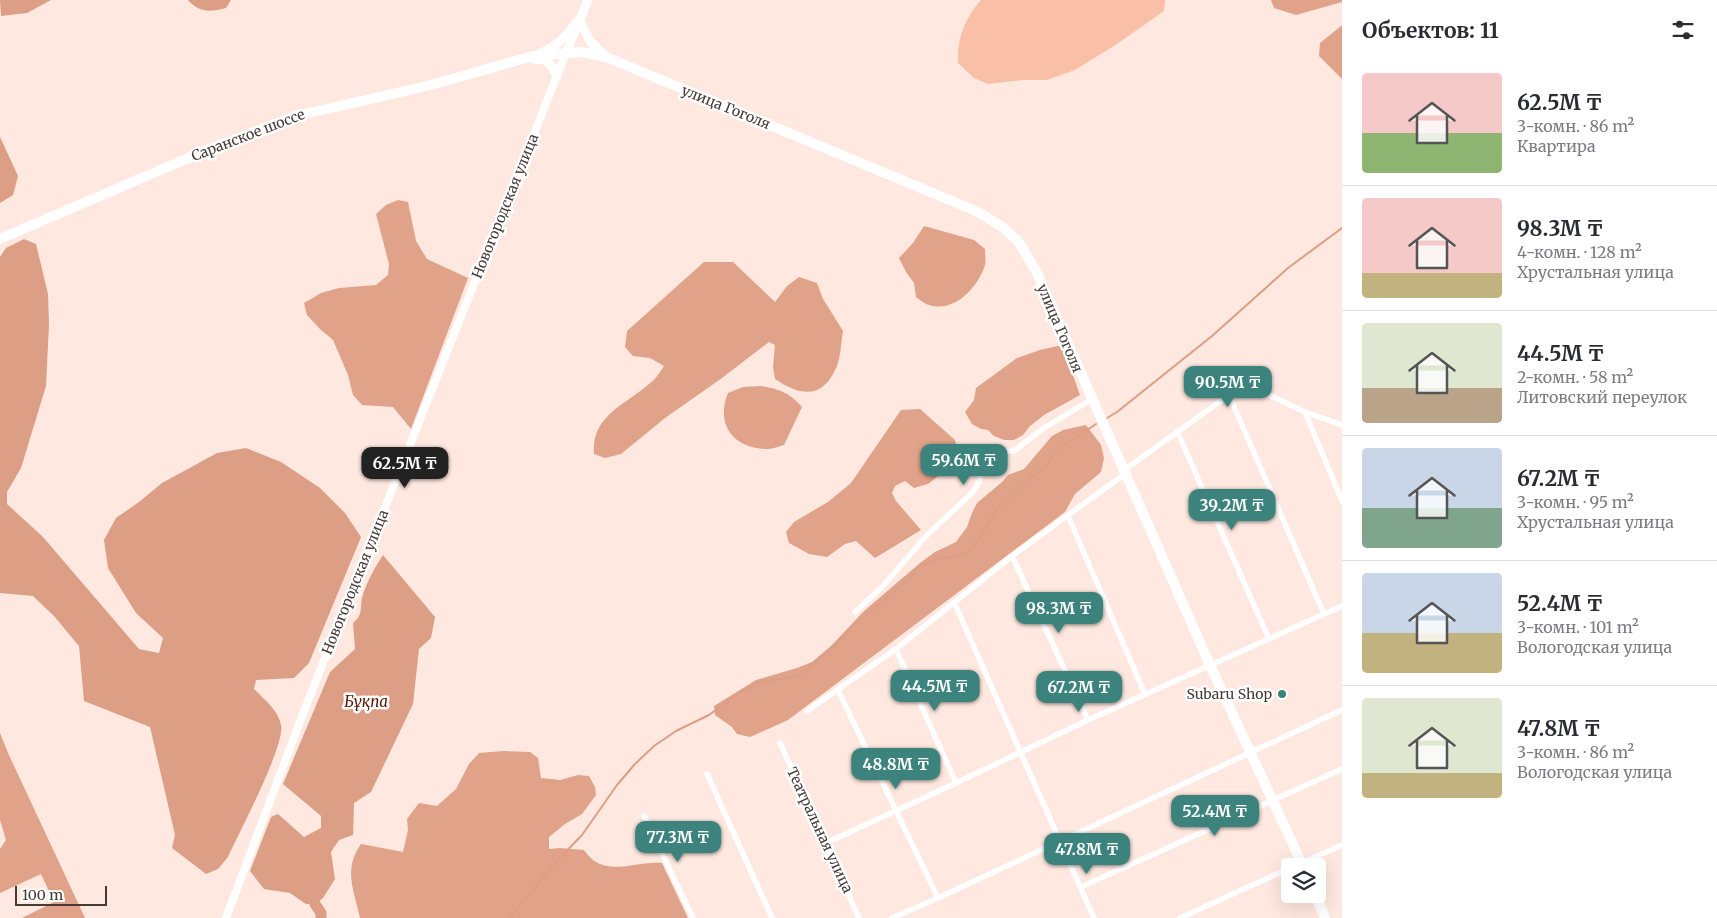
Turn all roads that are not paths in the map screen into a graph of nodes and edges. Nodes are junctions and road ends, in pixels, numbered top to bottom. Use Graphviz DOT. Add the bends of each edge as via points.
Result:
graph roads {
  1 [pos="588,0"];
  2 [pos="579,20"];
  3 [pos="566,53"];
  4 [pos="533,56"];
  5 [pos="606,57"];
  6 [pos="521,60"];
  7 [pos="557,77"];
  8 [pos="0,239"];
  9 [pos="1229,394"];
  10 [pos="1092,400"];
  11 [pos="1305,412"];
  12 [pos="1342,425"];
  13 [pos="1176,431"];
  14 [pos="1125,472"];
  15 [pos="1342,501"];
  16 [pos="1068,516"];
  17 [pos="1012,556"];
  18 [pos="954,602"];
  19 [pos="1342,606"];
  20 [pos="855,612"];
  21 [pos="1324,614"];
  22 [pos="1269,639"];
  23 [pos="896,649"];
  24 [pos="1210,665"];
  25 [pos="838,690"];
  26 [pos="1145,694"];
  27 [pos="1342,710"];
  28 [pos="807,711"];
  29 [pos="1088,720"];
  30 [pos="780,743"];
  31 [pos="1251,751"];
  32 [pos="1020,752"];
  33 [pos="1342,769"];
  34 [pos="707,774"];
  35 [pos="956,783"];
  36 [pos="1272,800"];
  37 [pos="895,812"];
  38 [pos="644,816"];
  39 [pos="1061,841"];
  40 [pos="826,843"];
  41 [pos="1342,845"];
  42 [pos="1297,858"];
  43 [pos="1315,858"];
  44 [pos="1281,872"];
  45 [pos="1080,887"];
  46 [pos="938,898"];
  47 [pos="1318,903"];
  48 [pos="226,918"];
  49 [pos="692,918"];
  50 [pos="772,918"];
  51 [pos="860,918"];
  52 [pos="892,918"];
  53 [pos="1094,918"];
  54 [pos="1180,918"];
  55 [pos="1325,918"];
  1 -- 2 [label="main road"];
  2 -- 3 [label="main road"];
  2 -- 4 [label="main road" via="554,48"];
  2 -- 5 [label="main road" via="590,41"];
  3 -- 4 [label="highway, Саранское шоссе"];
  3 -- 5 [label="highway, улица Гоголя"];
  3 -- 7 [label="street, Новогородская улица"];
  4 -- 6 [label="highway, Саранское шоссе"];
  5 -- 10 [label="highway, улица Гоголя" via="976,211 1002,226 1018,241 1036,271"];
  6 -- 7 [label="main road" via="544,59"];
  6 -- 8 [label="highway, Саранское шоссе" via="282,120"];
  7 -- 48 [label="street, Новогородская улица" via="308,702"];
  9 -- 11 [label="street" via="1244,388 1257,389"];
  9 -- 13 [label="street"];
  9 -- 21 [label="street"];
  10 -- 14 [label="highway, улица Гоголя"];
  10 -- 20 [label="street" via="1044,428 1014,451 991,452 973,492"];
  11 -- 12 [label="street"];
  11 -- 15 [label="street"];
  13 -- 14 [label="street"];
  13 -- 22 [label="street"];
  14 -- 16 [label="street"];
  14 -- 24 [label="highway, улица Гоголя"];
  16 -- 17 [label="street"];
  16 -- 26 [label="street"];
  17 -- 18 [label="street"];
  17 -- 29 [label="street"];
  18 -- 23 [label="street"];
  18 -- 32 [label="street"];
  19 -- 21 [label="street"];
  21 -- 22 [label="street"];
  22 -- 24 [label="street"];
  23 -- 25 [label="street"];
  23 -- 35 [label="street"];
  24 -- 26 [label="street"];
  24 -- 31 [label="highway, улица Гоголя"];
  25 -- 28 [label="street"];
  25 -- 37 [label="street"];
  26 -- 29 [label="street"];
  27 -- 31 [label="street"];
  29 -- 32 [label="street"];
  30 -- 40 [label="street, Театральная улица"];
  31 -- 36 [label="highway, улица Гоголя"];
  31 -- 39 [label="street"];
  32 -- 35 [label="street"];
  32 -- 39 [label="street"];
  33 -- 36 [label="street"];
  34 -- 50 [label="street"];
  35 -- 37 [label="street"];
  36 -- 42 [label="highway, улица Гоголя"];
  36 -- 45 [label="street"];
  37 -- 40 [label="street"];
  37 -- 46 [label="street"];
  38 -- 49 [label="street"];
  39 -- 45 [label="street"];
  39 -- 46 [label="street"];
  40 -- 51 [label="street, Театральная улица"];
  41 -- 43 [label="street"];
  44 -- 54 [label="street"];
  45 -- 53 [label="street"];
  46 -- 52 [label="street"];
  47 -- 55 [label="highway"];
}
